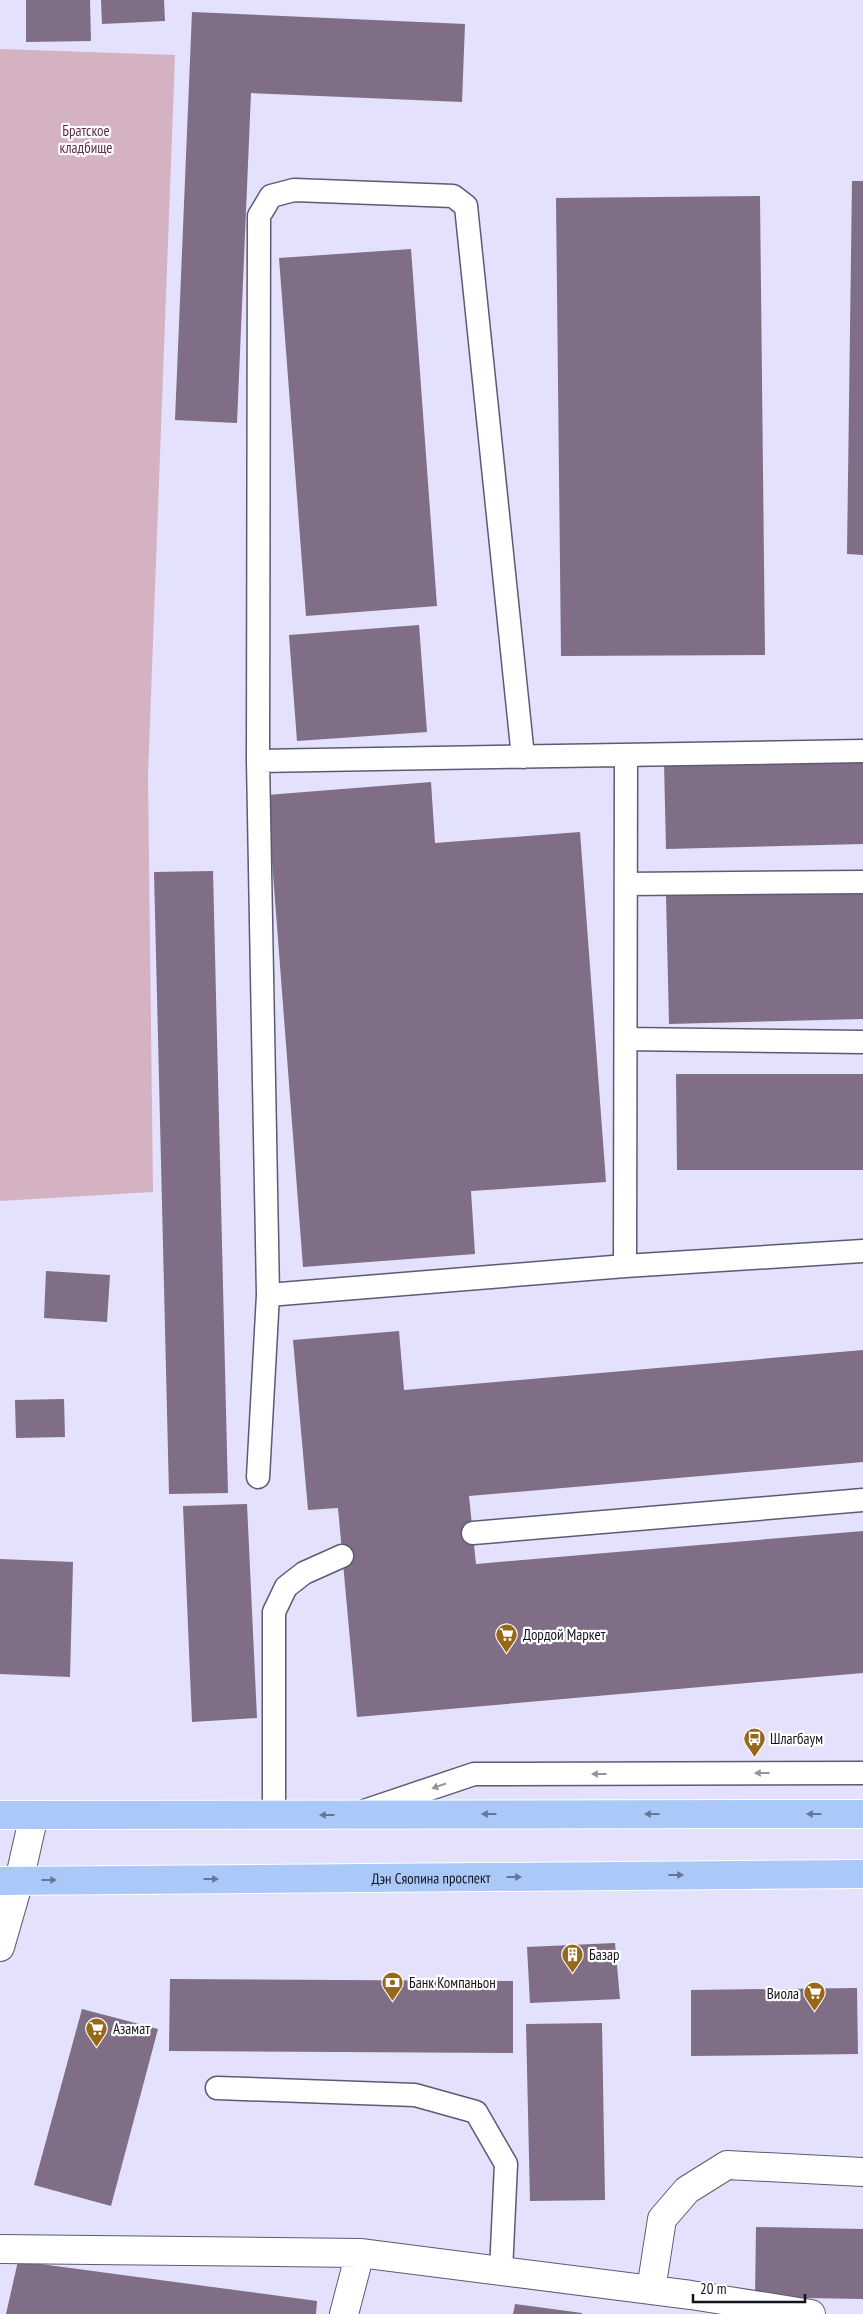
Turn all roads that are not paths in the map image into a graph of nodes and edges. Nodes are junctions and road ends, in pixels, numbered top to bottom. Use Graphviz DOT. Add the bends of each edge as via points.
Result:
graph roads {
  1 [pos="863,751"];
  2 [pos="626,755"];
  3 [pos="523,757"];
  4 [pos="258,762"];
  5 [pos="863,882"];
  6 [pos="626,884"];
  7 [pos="626,1039"];
  8 [pos="863,1042"];
  9 [pos="863,1251"];
  10 [pos="625,1266"];
  11 [pos="268,1295"];
  12 [pos="258,1477"];
  13 [pos="863,1500"];
  14 [pos="473,1533"];
  15 [pos="342,1556"];
  16 [pos="863,1773"];
  17 [pos="274,1814"];
  18 [pos="863,1814"];
  19 [pos="0,1815"];
  20 [pos="34,1815"];
  21 [pos="355,1815"];
  22 [pos="863,1874"];
  23 [pos="10,1881"];
  24 [pos="0,1947"];
  25 [pos="217,2088"];
  26 [pos="863,2172"];
  27 [pos="0,2249"];
  28 [pos="360,2253"];
  29 [pos="501,2272"];
  30 [pos="651,2290"];
  31 [pos="688,2305"];
  32 [pos="344,2314"];
  33 [pos="811,2314"];
  1 -- 2 [label="lane"];
  2 -- 3 [label="lane"];
  2 -- 6 [label="lane"];
  3 -- 4 [label="lane"];
  3 -- 4 [label="lane" via="466,206 453,196 294,190 271,196 259,216"];
  4 -- 11 [label="lane"];
  5 -- 6 [label="lane"];
  6 -- 7 [label="lane"];
  7 -- 8 [label="lane"];
  7 -- 10 [label="lane"];
  9 -- 10 [label="lane"];
  10 -- 11 [label="lane"];
  11 -- 12 [label="lane"];
  13 -- 14 [label="lane"];
  15 -- 17 [label="lane" via="304,1573 286,1587 274,1612"];
  16 -- 21 [label="lane, one-way" via="474,1774"];
  17 -- 20 [label="main road"];
  21 -- 17 [label="main road, one-way"];
  18 -- 21 [label="main road, one-way"];
  19 -- 20 [label="main road"];
  20 -- 23 [label="street"];
  23 -- 22 [label="main road, Дэн Сяопина проспект, one-way"];
  23 -- 24 [label="street"];
  25 -- 29 [label="lane" via="416,2094 476,2112 506,2164"];
  26 -- 30 [label="street" via="728,2165 687,2190 662,2219"];
  27 -- 28 [label="street"];
  28 -- 29 [label="street"];
  28 -- 32 [label="street"];
  29 -- 30 [label="street"];
  30 -- 31 [label="street"];
  31 -- 33 [label="street"];
}
